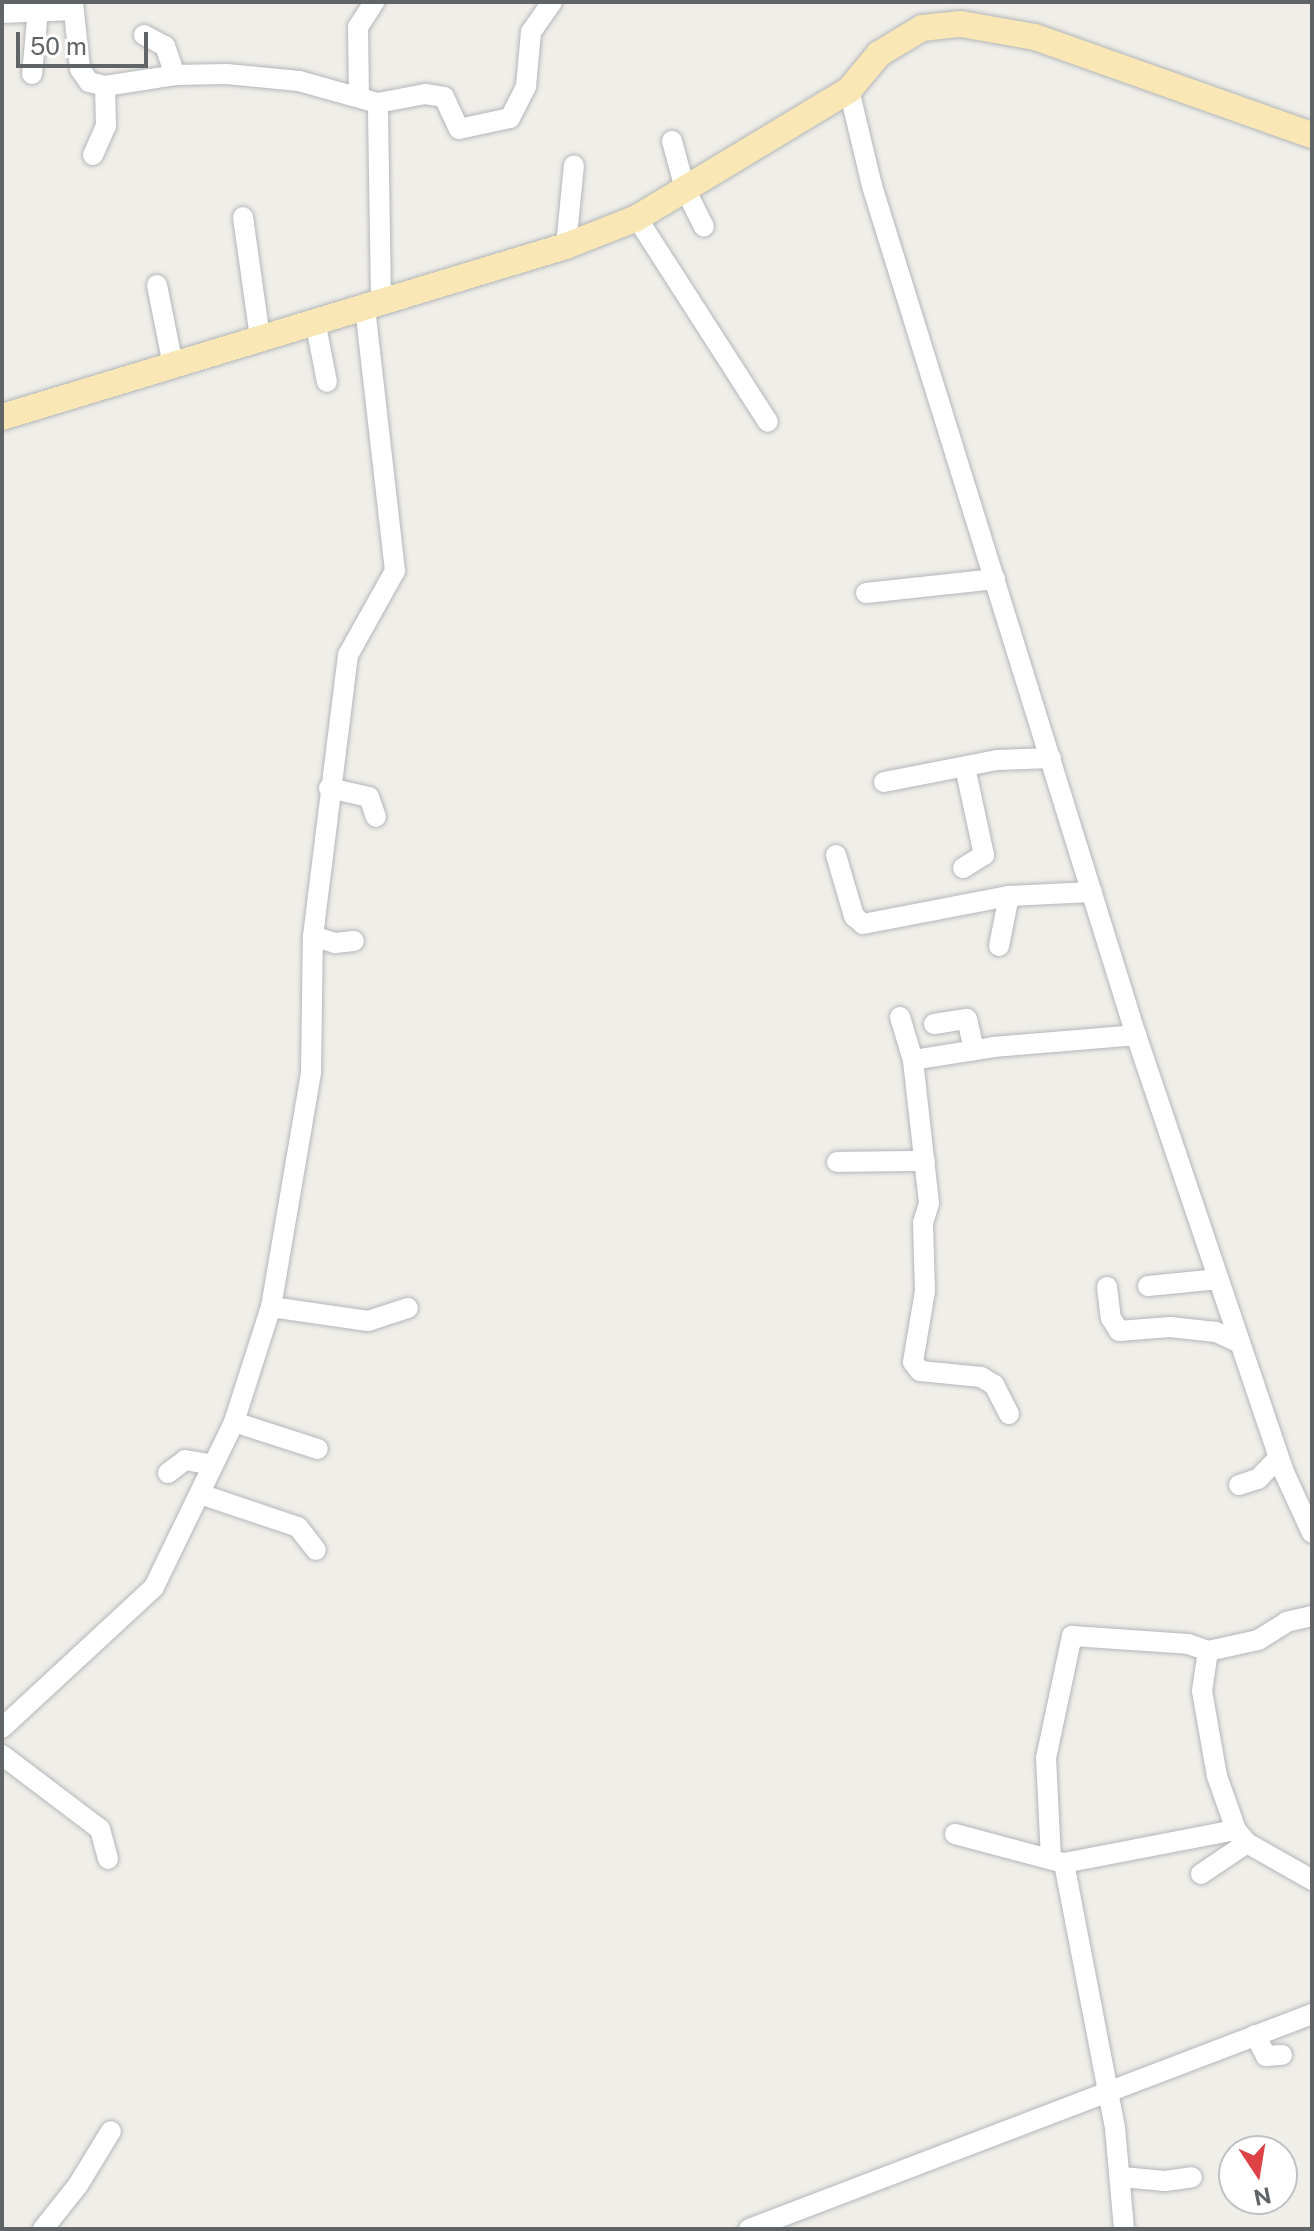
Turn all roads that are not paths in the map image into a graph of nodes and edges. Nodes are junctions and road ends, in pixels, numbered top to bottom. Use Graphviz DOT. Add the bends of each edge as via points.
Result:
graph roads {
  1 [pos="374,2"];
  2 [pos="552,2"];
  3 [pos="73,6"];
  4 [pos="38,11"];
  5 [pos="2,13"];
  6 [pos="144,35"];
  7 [pos="32,74"];
  8 [pos="175,75"];
  9 [pos="105,86"];
  10 [pos="849,90"];
  11 [pos="368,100"];
  12 [pos="1312,135"];
  13 [pos="672,141"];
  14 [pos="93,155"];
  15 [pos="574,165"];
  16 [pos="685,189"];
  17 [pos="243,217"];
  18 [pos="637,218"];
  19 [pos="704,227"];
  20 [pos="566,246"];
  21 [pos="157,285"];
  22 [pos="373,303"];
  23 [pos="315,321"];
  24 [pos="260,338"];
  25 [pos="173,365"];
  26 [pos="327,382"];
  27 [pos="2,417"];
  28 [pos="768,422"];
  29 [pos="995,579"];
  30 [pos="866,593"];
  31 [pos="1051,758"];
  32 [pos="965,767"];
  33 [pos="884,782"];
  34 [pos="329,788"];
  35 [pos="376,817"];
  36 [pos="836,855"];
  37 [pos="963,868"];
  38 [pos="1092,892"];
  39 [pos="1009,896"];
  40 [pos="313,936"];
  41 [pos="354,941"];
  42 [pos="999,946"];
  43 [pos="900,1017"];
  44 [pos="934,1024"];
  45 [pos="1136,1035"];
  46 [pos="974,1050"];
  47 [pos="913,1060"];
  48 [pos="925,1161"];
  49 [pos="837,1162"];
  50 [pos="1219,1279"];
  51 [pos="1148,1286"];
  52 [pos="1107,1287"];
  53 [pos="271,1307"];
  54 [pos="408,1308"];
  55 [pos="1240,1343"];
  56 [pos="1009,1414"];
  57 [pos="234,1422"];
  58 [pos="318,1449"];
  59 [pos="1278,1458"];
  60 [pos="212,1465"];
  61 [pos="168,1473"];
  62 [pos="1239,1485"];
  63 [pos="200,1494"];
  64 [pos="1312,1533"];
  65 [pos="316,1550"];
  66 [pos="1312,1616"];
  67 [pos="1208,1651"];
  68 [pos="2,1728"];
  69 [pos="2,1755"];
  70 [pos="955,1834"];
  71 [pos="1241,1837"];
  72 [pos="108,1859"];
  73 [pos="1057,1861"];
  74 [pos="1201,1874"];
  75 [pos="1312,1880"];
  76 [pos="1312,2014"];
  77 [pos="1255,2035"];
  78 [pos="1282,2055"];
  79 [pos="1106,2090"];
  80 [pos="111,2131"];
  81 [pos="1122,2177"];
  82 [pos="1192,2177"];
  83 [pos="43,2229"];
  84 [pos="749,2229"];
  85 [pos="1124,2229"];
  1 -- 11 [label="street" via="358,27"];
  2 -- 11 [label="street" via="531,32 526,86 510,118 459,129 444,97"];
  3 -- 4 [label="street"];
  3 -- 9 [label="street" via="80,69 89,82"];
  4 -- 5 [label="street"];
  4 -- 7 [label="street"];
  6 -- 8 [label="street" via="165,46"];
  8 -- 9 [label="street"];
  8 -- 11 [label="street" via="299,81"];
  9 -- 14 [label="street" via="106,126"];
  10 -- 12 [label="main road" via="879,54 922,28 1002,29 1130,67"];
  10 -- 16 [label="main road"];
  10 -- 29 [label="street" via="872,186"];
  11 -- 22 [label="street"];
  13 -- 16 [label="street"];
  15 -- 20 [label="street"];
  16 -- 18 [label="main road"];
  16 -- 19 [label="street"];
  17 -- 24 [label="street"];
  18 -- 20 [label="main road"];
  18 -- 28 [label="street"];
  20 -- 22 [label="main road"];
  21 -- 25 [label="street"];
  22 -- 23 [label="main road"];
  22 -- 34 [label="street" via="395,571 348,655 346,705"];
  23 -- 24 [label="main road"];
  23 -- 26 [label="street"];
  24 -- 25 [label="main road"];
  25 -- 27 [label="main road"];
  29 -- 30 [label="street"];
  29 -- 31 [label="street"];
  31 -- 32 [label="street"];
  31 -- 38 [label="street"];
  32 -- 33 [label="street"];
  32 -- 37 [label="street" via="984,855"];
  34 -- 35 [label="street" via="369,797"];
  34 -- 40 [label="street"];
  36 -- 39 [label="street" via="857,923"];
  38 -- 39 [label="street"];
  38 -- 45 [label="street"];
  39 -- 42 [label="street"];
  40 -- 41 [label="street" via="335,943"];
  40 -- 53 [label="street" via="311,1072"];
  43 -- 47 [label="street"];
  44 -- 46 [label="street" via="967,1019"];
  45 -- 46 [label="street"];
  45 -- 50 [label="street"];
  46 -- 47 [label="street"];
  47 -- 48 [label="street"];
  48 -- 49 [label="street"];
  48 -- 56 [label="street" via="925,1291 913,1362 920,1371 981,1377 994,1385"];
  50 -- 51 [label="street"];
  50 -- 55 [label="street"];
  52 -- 55 [label="street" via="1111,1318 1119,1331 1170,1327 1216,1332"];
  53 -- 54 [label="street" via="368,1321"];
  53 -- 57 [label="street"];
  55 -- 59 [label="street"];
  57 -- 58 [label="street"];
  57 -- 60 [label="street"];
  59 -- 62 [label="street" via="1258,1479"];
  59 -- 64 [label="street"];
  60 -- 61 [label="street" via="185,1460"];
  60 -- 63 [label="street"];
  63 -- 65 [label="street" via="298,1527"];
  63 -- 68 [label="street" via="147,1596"];
  66 -- 67 [label="street" via="1287,1622 1258,1640"];
  67 -- 71 [label="street" via="1202,1691 1217,1776"];
  67 -- 73 [label="street" via="1188,1644 1072,1636 1046,1758"];
  69 -- 72 [label="street" via="100,1829"];
  70 -- 73 [label="street"];
  71 -- 73 [label="street"];
  71 -- 74 [label="street"];
  71 -- 75 [label="street"];
  73 -- 79 [label="street"];
  76 -- 77 [label="street"];
  77 -- 78 [label="street" via="1266,2056"];
  77 -- 79 [label="street"];
  79 -- 81 [label="street"];
  79 -- 84 [label="street"];
  80 -- 83 [label="street"];
  81 -- 82 [label="street"];
  81 -- 85 [label="street"];
}
